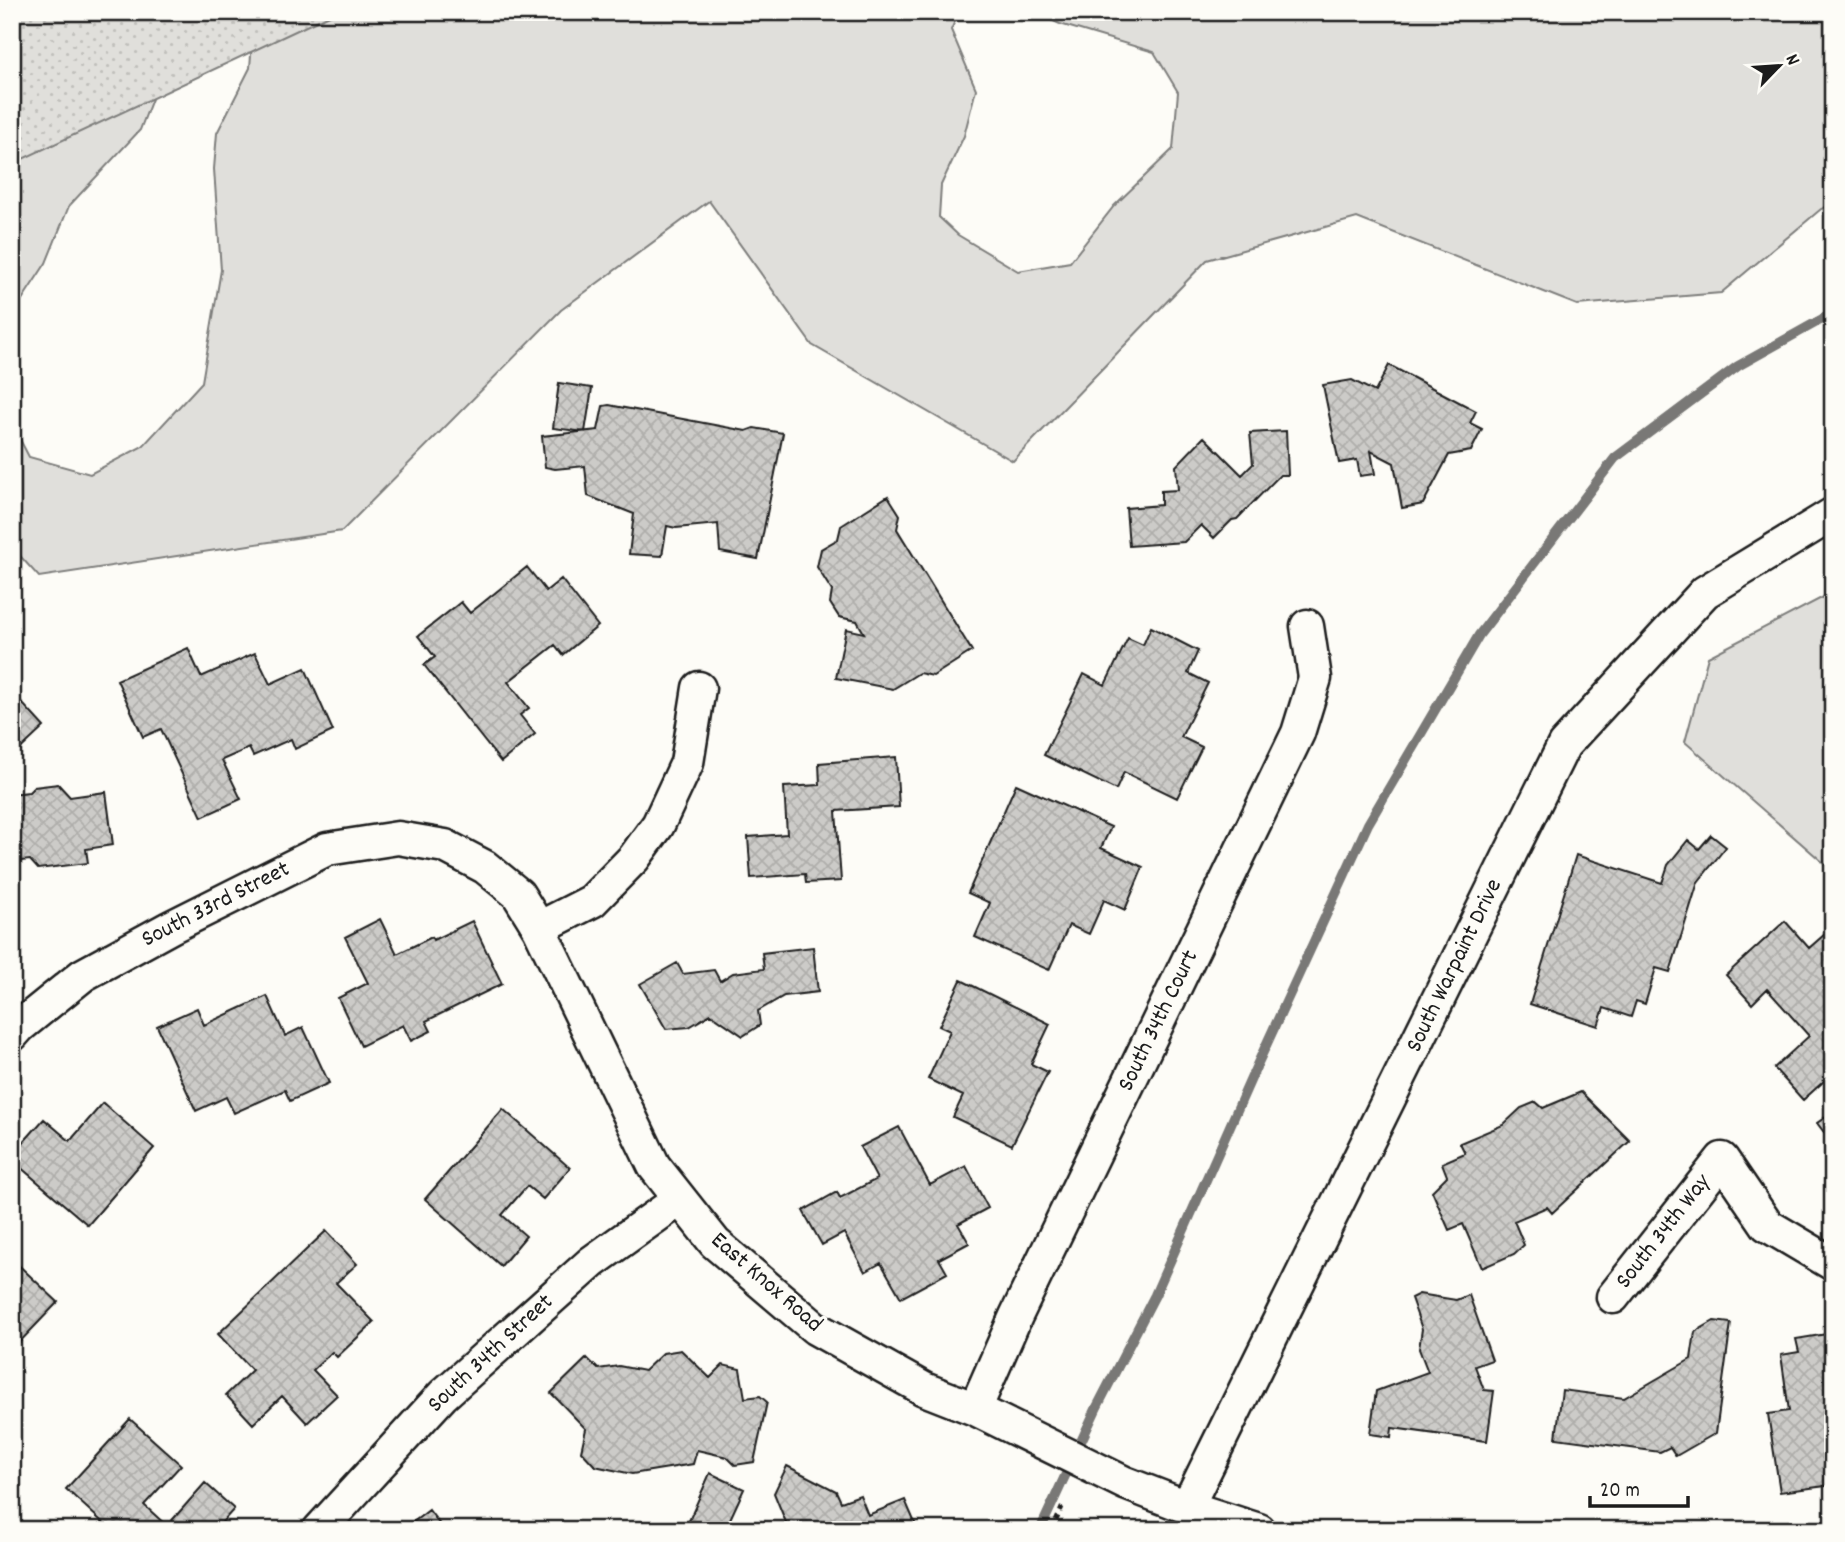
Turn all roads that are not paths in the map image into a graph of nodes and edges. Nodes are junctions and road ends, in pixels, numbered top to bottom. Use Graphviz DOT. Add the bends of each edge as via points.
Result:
graph roads {
  1 [pos="1833,514"];
  2 [pos="1307,626"];
  3 [pos="699,688"];
  4 [pos="445,846"];
  5 [pos="539,928"];
  6 [pos="15,1026"];
  7 [pos="681,1199"];
  8 [pos="1833,1264"];
  9 [pos="1613,1297"];
  10 [pos="975,1409"];
  11 [pos="1187,1507"];
  12 [pos="319,1530"];
  13 [pos="1259,1530"];
  1 -- 11 [label="street, South Warpaint Drive" via="1705,592 1564,745"];
  2 -- 10 [label="street, South 34th Court" via="1315,678 1298,733"];
  3 -- 5 [label="street" via="687,763 658,825 634,858 592,901"];
  4 -- 5 [label="street, East Knox Road" via="485,867 518,894"];
  4 -- 6 [label="street, South 33rd Street" via="398,838 327,849 83,975"];
  5 -- 7 [label="street, East Knox Road" via="654,1166"];
  7 -- 10 [label="street, East Knox Road" via="715,1243 814,1328 924,1389"];
  7 -- 12 [label="street, South 34th Street" via="592,1262 443,1395"];
  8 -- 9 [label="street, South 34th Way" via="1767,1225 1722,1159"];
  10 -- 11 [label="street, East Knox Road" via="1125,1483"];
  11 -- 13 [label="street, East Knox Road"];
}
